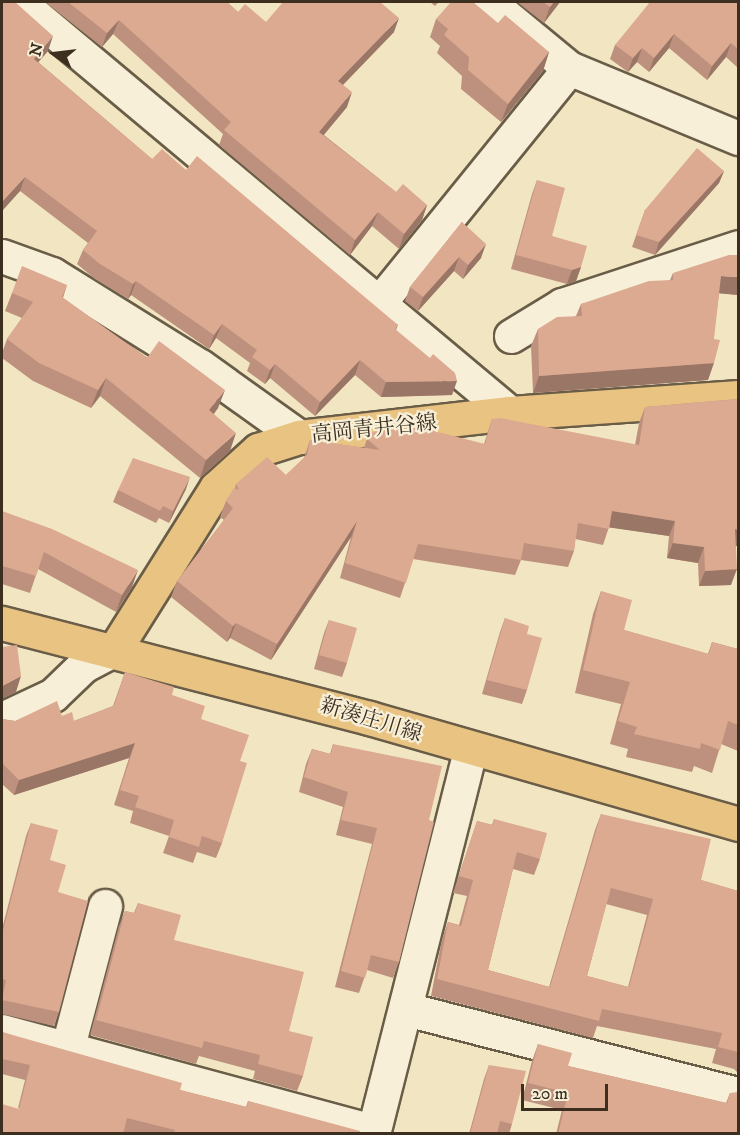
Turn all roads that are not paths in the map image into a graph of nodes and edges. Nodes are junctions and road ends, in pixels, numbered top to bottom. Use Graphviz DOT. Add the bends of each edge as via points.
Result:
graph roads {
  1 [pos="19,2"];
  2 [pos="489,2"];
  3 [pos="570,68"];
  4 [pos="738,138"];
  5 [pos="738,246"];
  6 [pos="2,256"];
  7 [pos="379,303"];
  8 [pos="511,336"];
  9 [pos="738,397"];
  10 [pos="510,413"];
  11 [pos="299,437"];
  12 [pos="2,623"];
  13 [pos="115,649"];
  14 [pos="2,719"];
  15 [pos="470,750"];
  16 [pos="738,824"];
  17 [pos="105,906"];
  18 [pos="406,1010"];
  19 [pos="2,1030"];
  20 [pos="66,1050"];
  21 [pos="738,1094"];
  22 [pos="373,1132"];
  1 -- 7 [label="street"];
  2 -- 3 [label="street"];
  3 -- 4 [label="street"];
  3 -- 7 [label="street"];
  5 -- 8 [label="street" via="562,305"];
  6 -- 11 [label="street" via="52,274 200,366"];
  7 -- 10 [label="street"];
  9 -- 10 [label="main road, 高岡青井谷線"];
  10 -- 11 [label="main road, 高岡青井谷線"];
  11 -- 13 [label="main road, 高岡青井谷線" via="258,450 216,489"];
  12 -- 13 [label="main road, 新湊庄川線"];
  13 -- 14 [label="street" via="83,666 53,695"];
  13 -- 15 [label="main road, 新湊庄川線"];
  15 -- 16 [label="main road, 新湊庄川線"];
  15 -- 18 [label="street"];
  17 -- 20 [label="street"];
  18 -- 21 [label="street"];
  18 -- 22 [label="street"];
  19 -- 20 [label="street"];
  20 -- 22 [label="street"];
}
